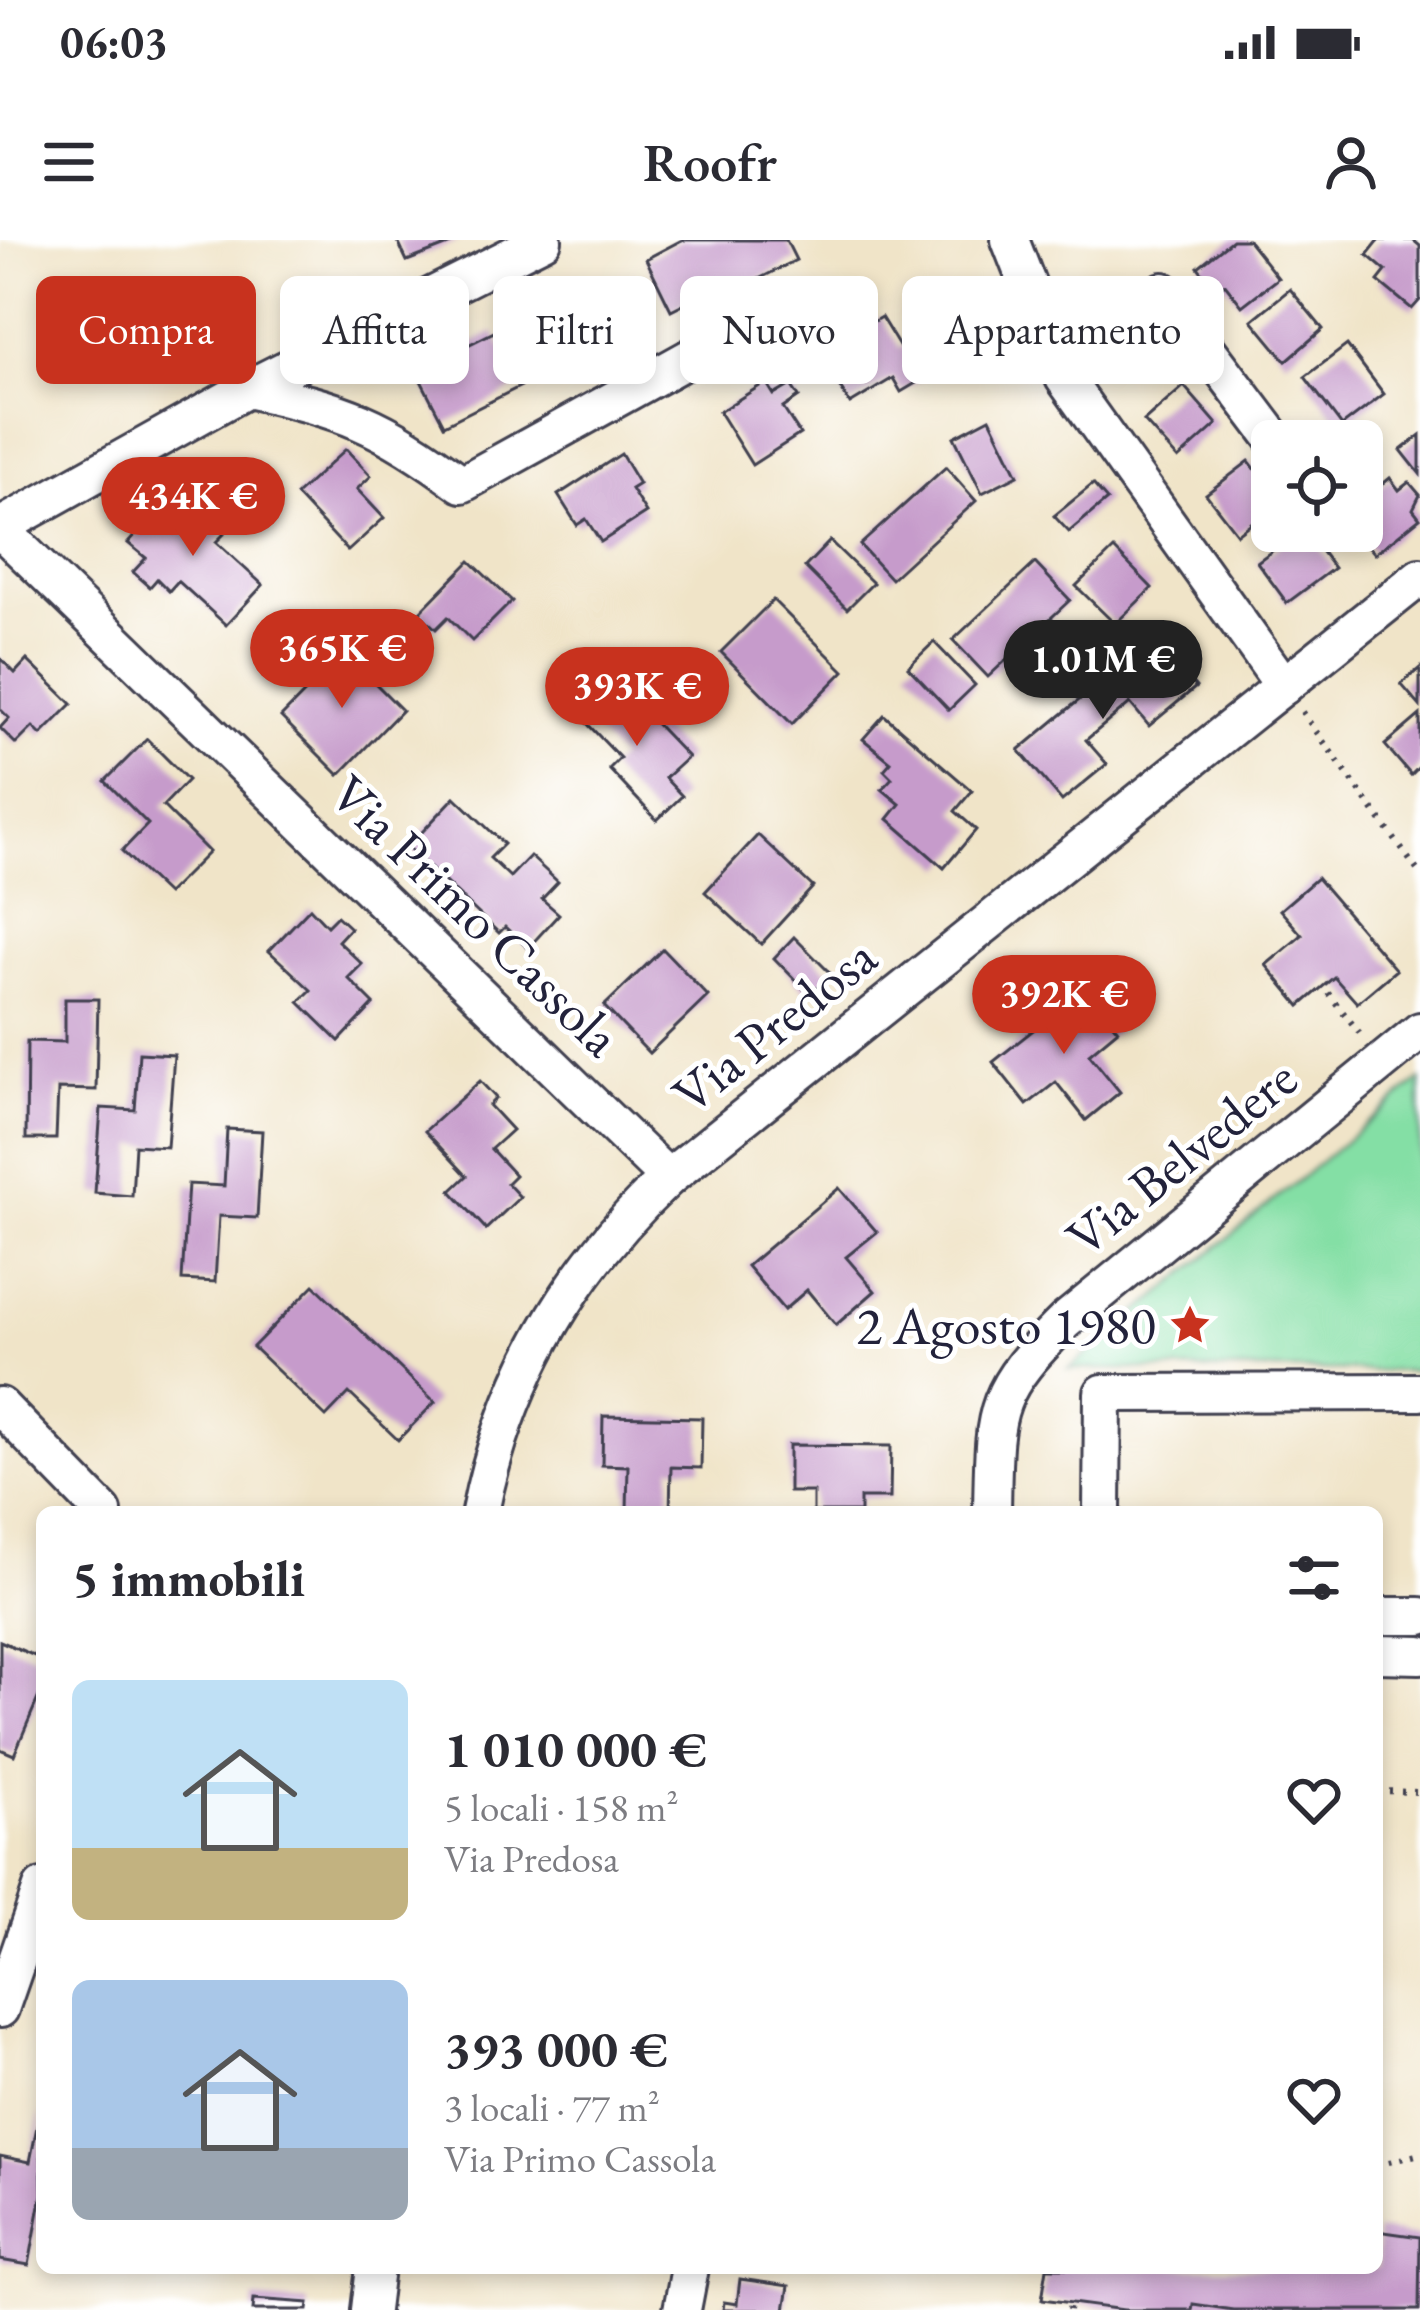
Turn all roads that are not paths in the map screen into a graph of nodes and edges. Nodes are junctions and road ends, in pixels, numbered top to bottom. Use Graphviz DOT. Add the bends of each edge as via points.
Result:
graph roads {
  1 [pos="543,240"];
  2 [pos="1010,240"];
  3 [pos="1024,276"];
  4 [pos="680,363"];
  5 [pos="1224,372"];
  6 [pos="1068,384"];
  7 [pos="247,389"];
  8 [pos="1260,420"];
  9 [pos="0,528"];
  10 [pos="1420,577"];
  11 [pos="1284,686"];
  12 [pos="1420,1031"];
  13 [pos="668,1178"];
  14 [pos="1420,1392"];
  15 [pos="0,1406"];
  16 [pos="97,1506"];
  17 [pos="482,1506"];
  18 [pos="992,1506"];
  19 [pos="1102,1506"];
  20 [pos="1383,1616"];
  21 [pos="1420,1616"];
  22 [pos="1383,1654"];
  23 [pos="1420,1654"];
  24 [pos="36,1905"];
  25 [pos="0,2009"];
  26 [pos="374,2274"];
  27 [pos="689,2274"];
  28 [pos="370,2310"];
  29 [pos="682,2310"];
  1 -- 7 [label="street"];
  2 -- 3 [label="street"];
  4 -- 7 [label="street" via="462,484 378,426"];
  5 -- 8 [label="street"];
  6 -- 11 [label="street"];
  7 -- 9 [label="street"];
  9 -- 13 [label="street, Via Primo Cassola"];
  10 -- 11 [label="street, Via Predosa"];
  11 -- 13 [label="street, Via Predosa"];
  12 -- 18 [label="street, Via Belvedere" via="1030,1356 1003,1392"];
  13 -- 17 [label="street, Via Predosa" via="624,1220 556,1310 530,1357"];
  14 -- 19 [label="street" via="1103,1393"];
  15 -- 16 [label="street"];
  20 -- 21 [label="street"];
  22 -- 23 [label="street"];
  24 -- 25 [label="street"];
  26 -- 28 [label="street"];
  27 -- 29 [label="street"];
}
